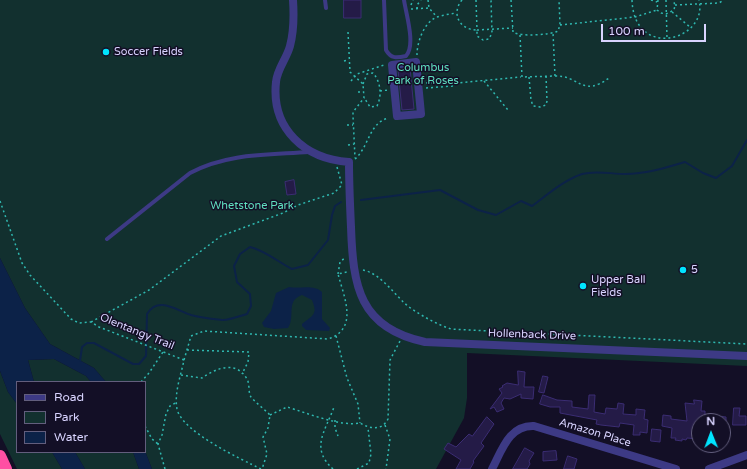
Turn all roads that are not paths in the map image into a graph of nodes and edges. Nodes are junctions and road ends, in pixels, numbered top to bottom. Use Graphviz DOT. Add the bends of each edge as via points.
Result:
graph roads {
  1 [pos="293,0"];
  2 [pos="325,0"];
  3 [pos="384,0"];
  4 [pos="404,0"];
  5 [pos="326,8"];
  6 [pos="397,116"];
  7 [pos="310,152"];
  8 [pos="108,239"];
  9 [pos="747,356"];
  10 [pos="747,454"];
  11 [pos="0,456"];
  12 [pos="6,469"];
  13 [pos="492,469"];
  14 [pos="676,469"];
  15 [pos="709,469"];
  1 -- 7 [label="street" via="294,20 290,45 276,81 277,104 280,116 292,136"];
  2 -- 5 [label="lane"];
  3 -- 4 [label="lane" via="386,50 390,56 397,57 406,56 410,50 410,27"];
  6 -- 6 [label="street" via="392,65 416,62 421,114"];
  7 -- 8 [label="lane" via="231,158 203,166 190,173"];
  7 -- 9 [label="street, Hollenback Drive" via="335,161 352,160 350,194 353,270 368,309 385,326 403,336 425,342"];
  10 -- 15 [label="street"];
  11 -- 12 [label="highway"];
  13 -- 14 [label="street, Amazon Place" via="510,437 516,430 525,426 534,426"];
}
